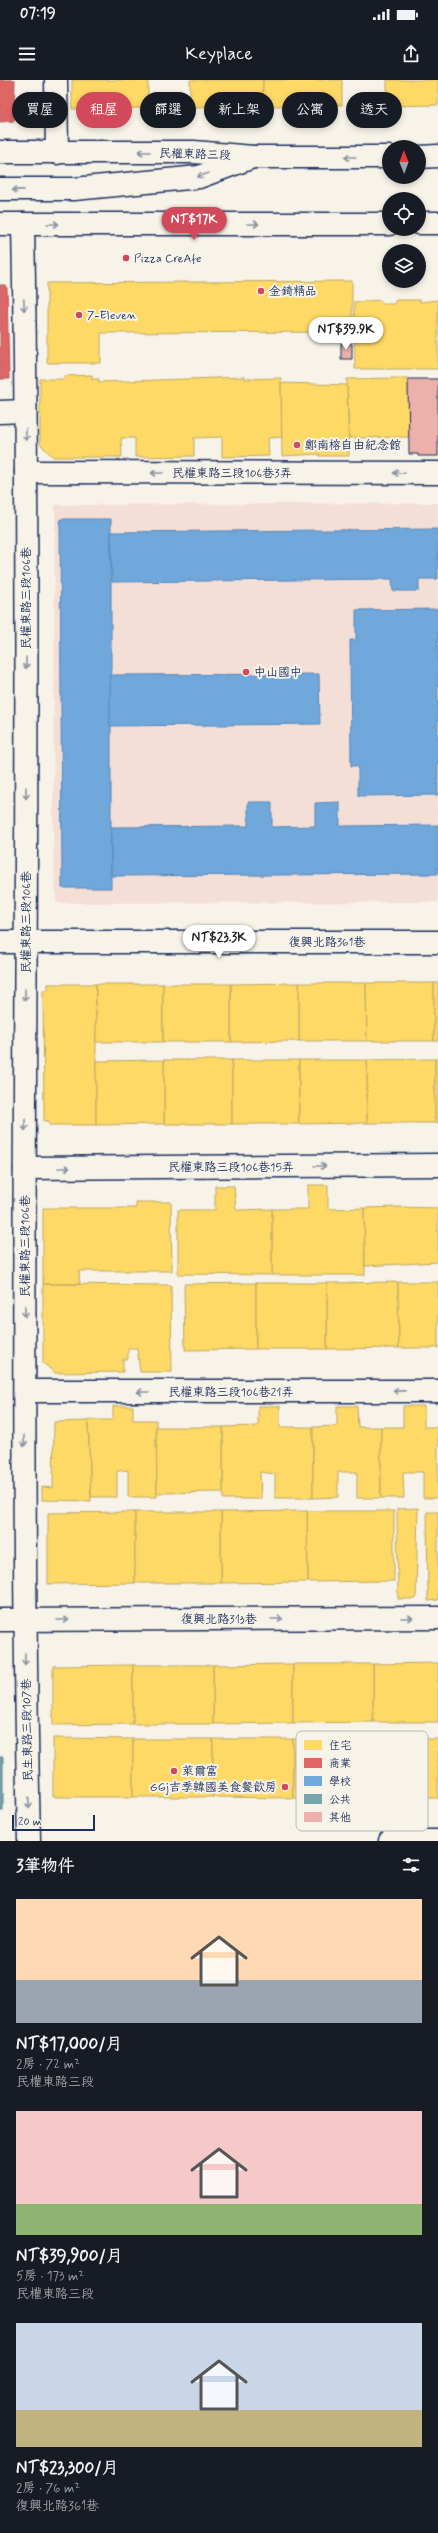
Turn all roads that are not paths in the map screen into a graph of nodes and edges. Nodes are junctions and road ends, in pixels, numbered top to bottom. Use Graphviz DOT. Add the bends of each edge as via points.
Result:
graph roads {
  1 [pos="56,80"];
  2 [pos="0,152"];
  3 [pos="57,153"];
  4 [pos="426,156"];
  5 [pos="438,156"];
  6 [pos="253,157"];
  7 [pos="382,157"];
  8 [pos="0,189"];
  9 [pos="0,224"];
  10 [pos="23,224"];
  11 [pos="382,224"];
  12 [pos="426,224"];
  13 [pos="438,224"];
  14 [pos="25,411"];
  15 [pos="0,412"];
  16 [pos="26,472"];
  17 [pos="438,473"];
  18 [pos="0,942"];
  19 [pos="26,942"];
  20 [pos="438,942"];
  21 [pos="438,1165"];
  22 [pos="25,1168"];
  23 [pos="24,1391"];
  24 [pos="438,1391"];
  25 [pos="438,1618"];
  26 [pos="0,1620"];
  27 [pos="24,1620"];
  28 [pos="29,1841"];
  29 [pos="390,1841"];
  30 [pos="438,1841"];
  1 -- 3 [label="main road"];
  2 -- 3 [label="main road, 民權東路三段"];
  6 -- 3 [label="main road, 民權東路三段, one-way" via="194,152"];
  4 -- 5 [label="main road"];
  7 -- 6 [label="main road, 民權東路三段, one-way"];
  6 -- 8 [label="main road, one-way" via="199,177 74,188"];
  9 -- 10 [label="main road"];
  10 -- 11 [label="main road, one-way"];
  10 -- 14 [label="main road, 民權東路三段106巷, one-way"];
  12 -- 13 [label="main road"];
  14 -- 15 [label="main road"];
  14 -- 16 [label="main road, 民權東路三段106巷, one-way"];
  17 -- 16 [label="main road, 民權東路三段106巷3弄, one-way"];
  16 -- 19 [label="main road, 民權東路三段106巷, one-way"];
  18 -- 19 [label="main road, 復興北路361巷"];
  19 -- 20 [label="main road, 復興北路361巷"];
  19 -- 22 [label="main road, 民權東路三段106巷, one-way"];
  22 -- 21 [label="main road, 民權東路三段106巷15弄, one-way"];
  22 -- 23 [label="main road, 民權東路三段106巷, one-way"];
  24 -- 23 [label="main road, 民權東路三段106巷21弄, one-way"];
  23 -- 27 [label="main road, 民權東路三段106巷, one-way"];
  27 -- 25 [label="main road, 復興北路313巷, one-way"];
  26 -- 27 [label="main road, 復興北路313巷"];
  27 -- 28 [label="main road, 民生東路三段107巷, one-way"];
  29 -- 30 [label="main road"];
}
